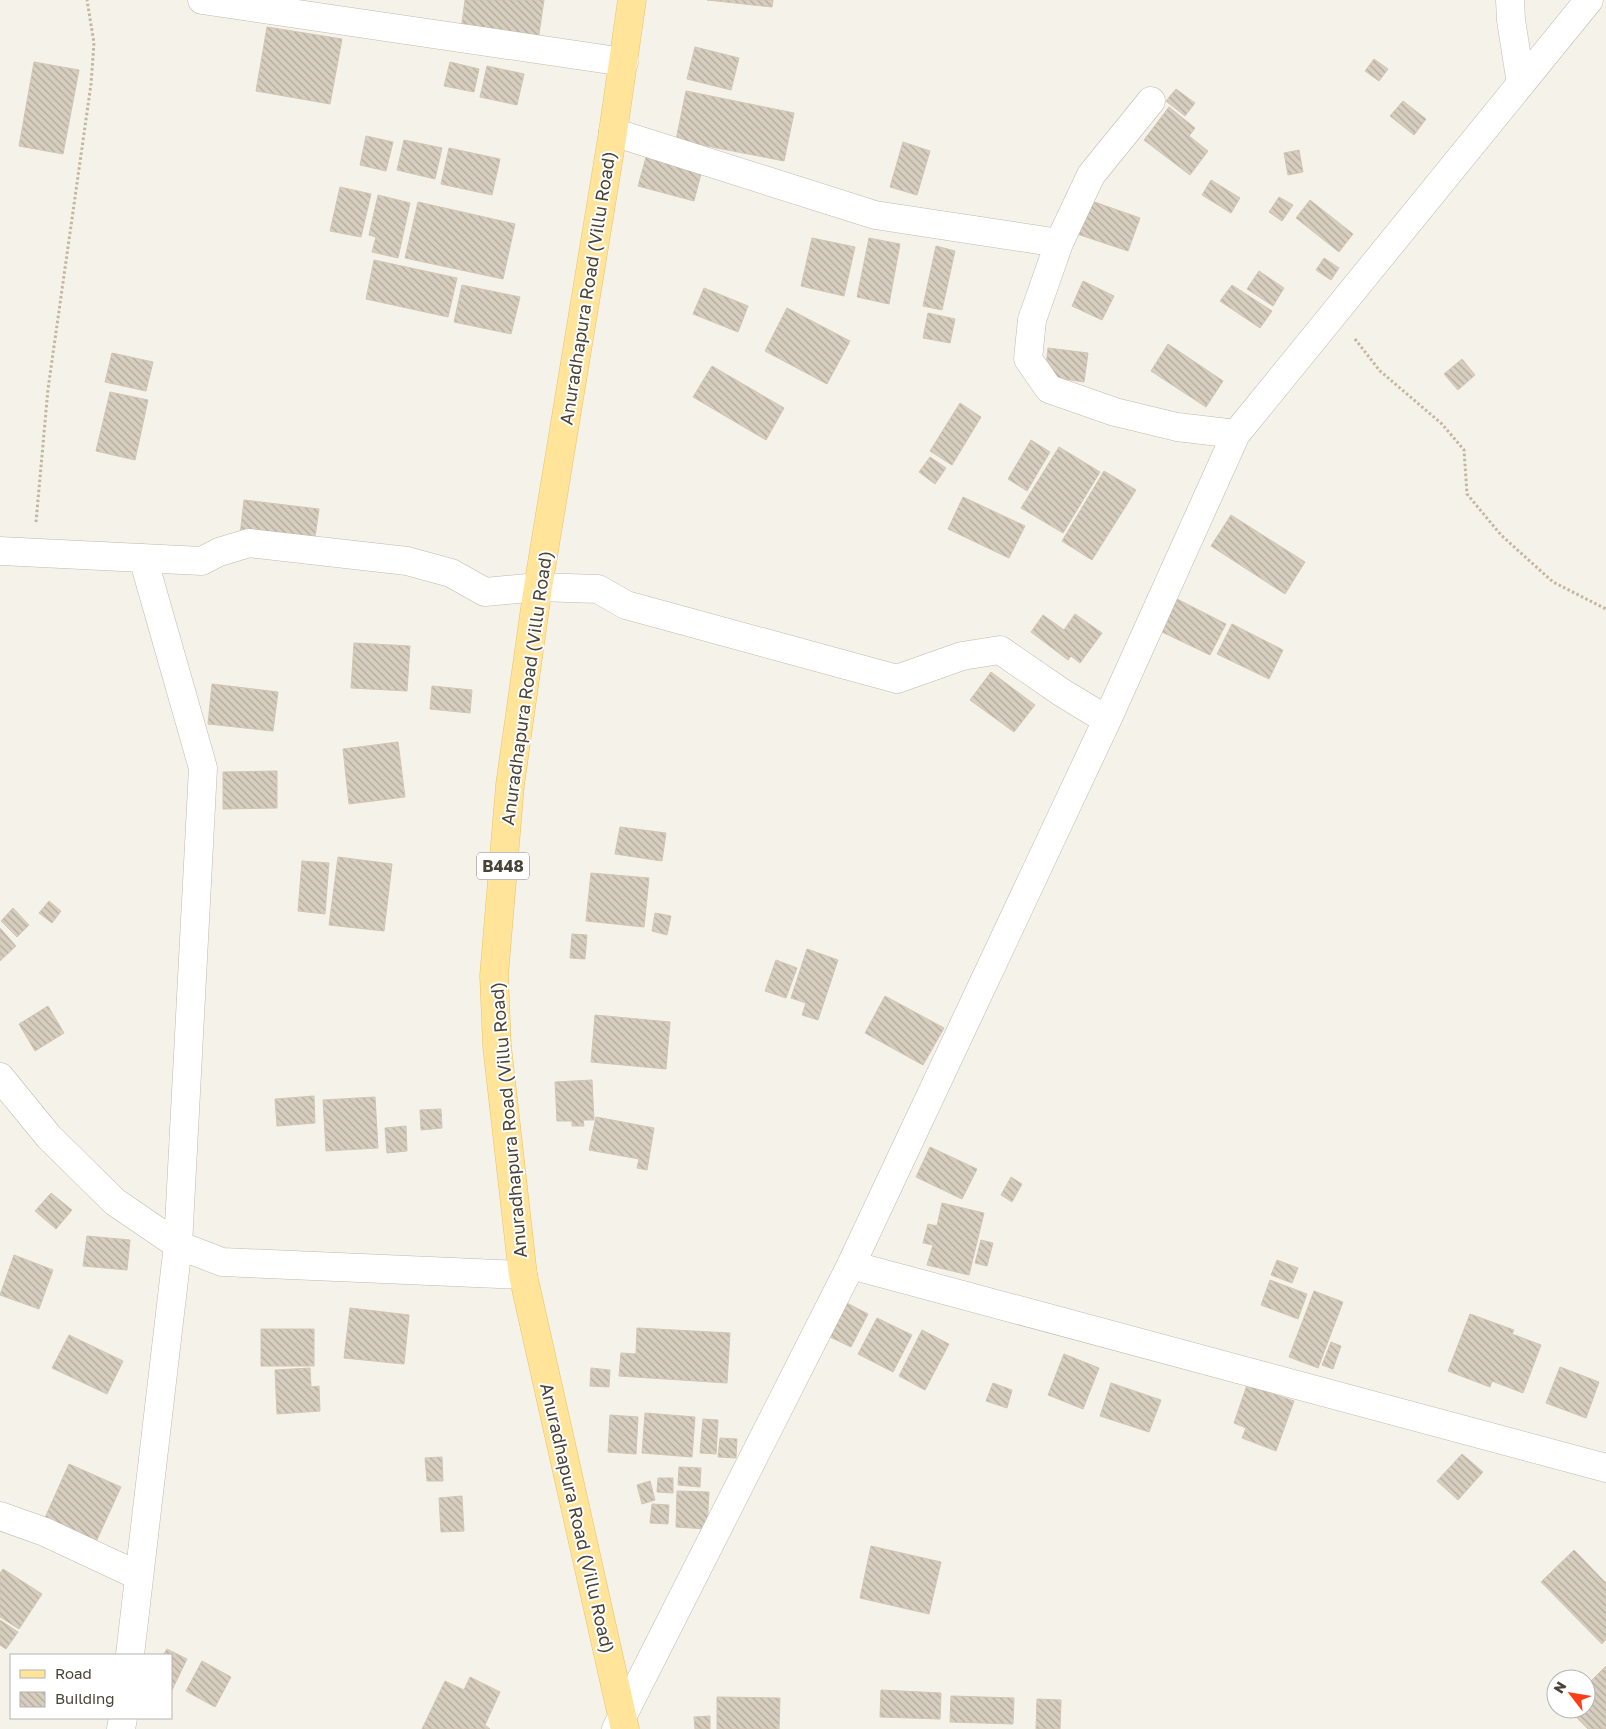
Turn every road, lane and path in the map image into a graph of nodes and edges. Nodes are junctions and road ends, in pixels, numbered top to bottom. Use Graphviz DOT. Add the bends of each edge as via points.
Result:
graph roads {
  1 [pos="87,0"];
  2 [pos="202,0"];
  3 [pos="632,0"];
  4 [pos="1510,0"];
  5 [pos="1589,0"];
  6 [pos="624,62"];
  7 [pos="1521,84"];
  8 [pos="1151,101"];
  9 [pos="613,132"];
  10 [pos="1058,243"];
  11 [pos="1352,291"];
  12 [pos="1236,434"];
  13 [pos="0,551"];
  14 [pos="34,553"];
  15 [pos="143,558"];
  16 [pos="538,587"];
  17 [pos="1606,609"];
  18 [pos="1107,720"];
  19 [pos="0,1077"];
  20 [pos="178,1245"];
  21 [pos="852,1265"];
  22 [pos="523,1275"];
  23 [pos="1606,1468"];
  24 [pos="0,1516"];
  25 [pos="140,1576"];
  26 [pos="130,1654"];
  27 [pos="621,1724"];
  1 -- 14 [label="path" via="94,43 91,84 48,389"];
  2 -- 6 [label="street"];
  3 -- 6 [label="main road, Anuradhapura Road (Villu Road) / B448"];
  4 -- 7 [label="street"];
  5 -- 7 [label="street"];
  6 -- 9 [label="main road, Anuradhapura Road (Villu Road) / B448"];
  7 -- 11 [label="street"];
  8 -- 10 [label="street" via="1091,175"];
  9 -- 10 [label="street" via="875,215"];
  9 -- 16 [label="main road, Anuradhapura Road (Villu Road) / B448"];
  10 -- 12 [label="street" via="1032,320 1028,359 1049,390 1115,412 1176,427"];
  11 -- 12 [label="street"];
  11 -- 17 [label="path" via="1355,340 1380,371 1442,424 1464,450 1467,494 1501,536 1553,582"];
  12 -- 18 [label="street"];
  13 -- 14 [label="street"];
  14 -- 15 [label="street"];
  15 -- 16 [label="street" via="202,561 249,543 407,561 451,573 486,592"];
  15 -- 20 [label="street" via="203,768"];
  16 -- 18 [label="street" via="598,589 626,605 897,679 962,656 1000,650"];
  16 -- 22 [label="main road, Anuradhapura Road (Villu Road) / B448" via="510,785 494,976 497,1046"];
  18 -- 21 [label="street"];
  19 -- 20 [label="street" via="49,1137 115,1202"];
  20 -- 22 [label="street" via="222,1262"];
  20 -- 25 [label="street"];
  21 -- 23 [label="street"];
  21 -- 27 [label="street"];
  22 -- 27 [label="main road, Anuradhapura Road (Villu Road) / B448"];
  24 -- 25 [label="street" via="45,1532"];
  25 -- 26 [label="street"];
}
